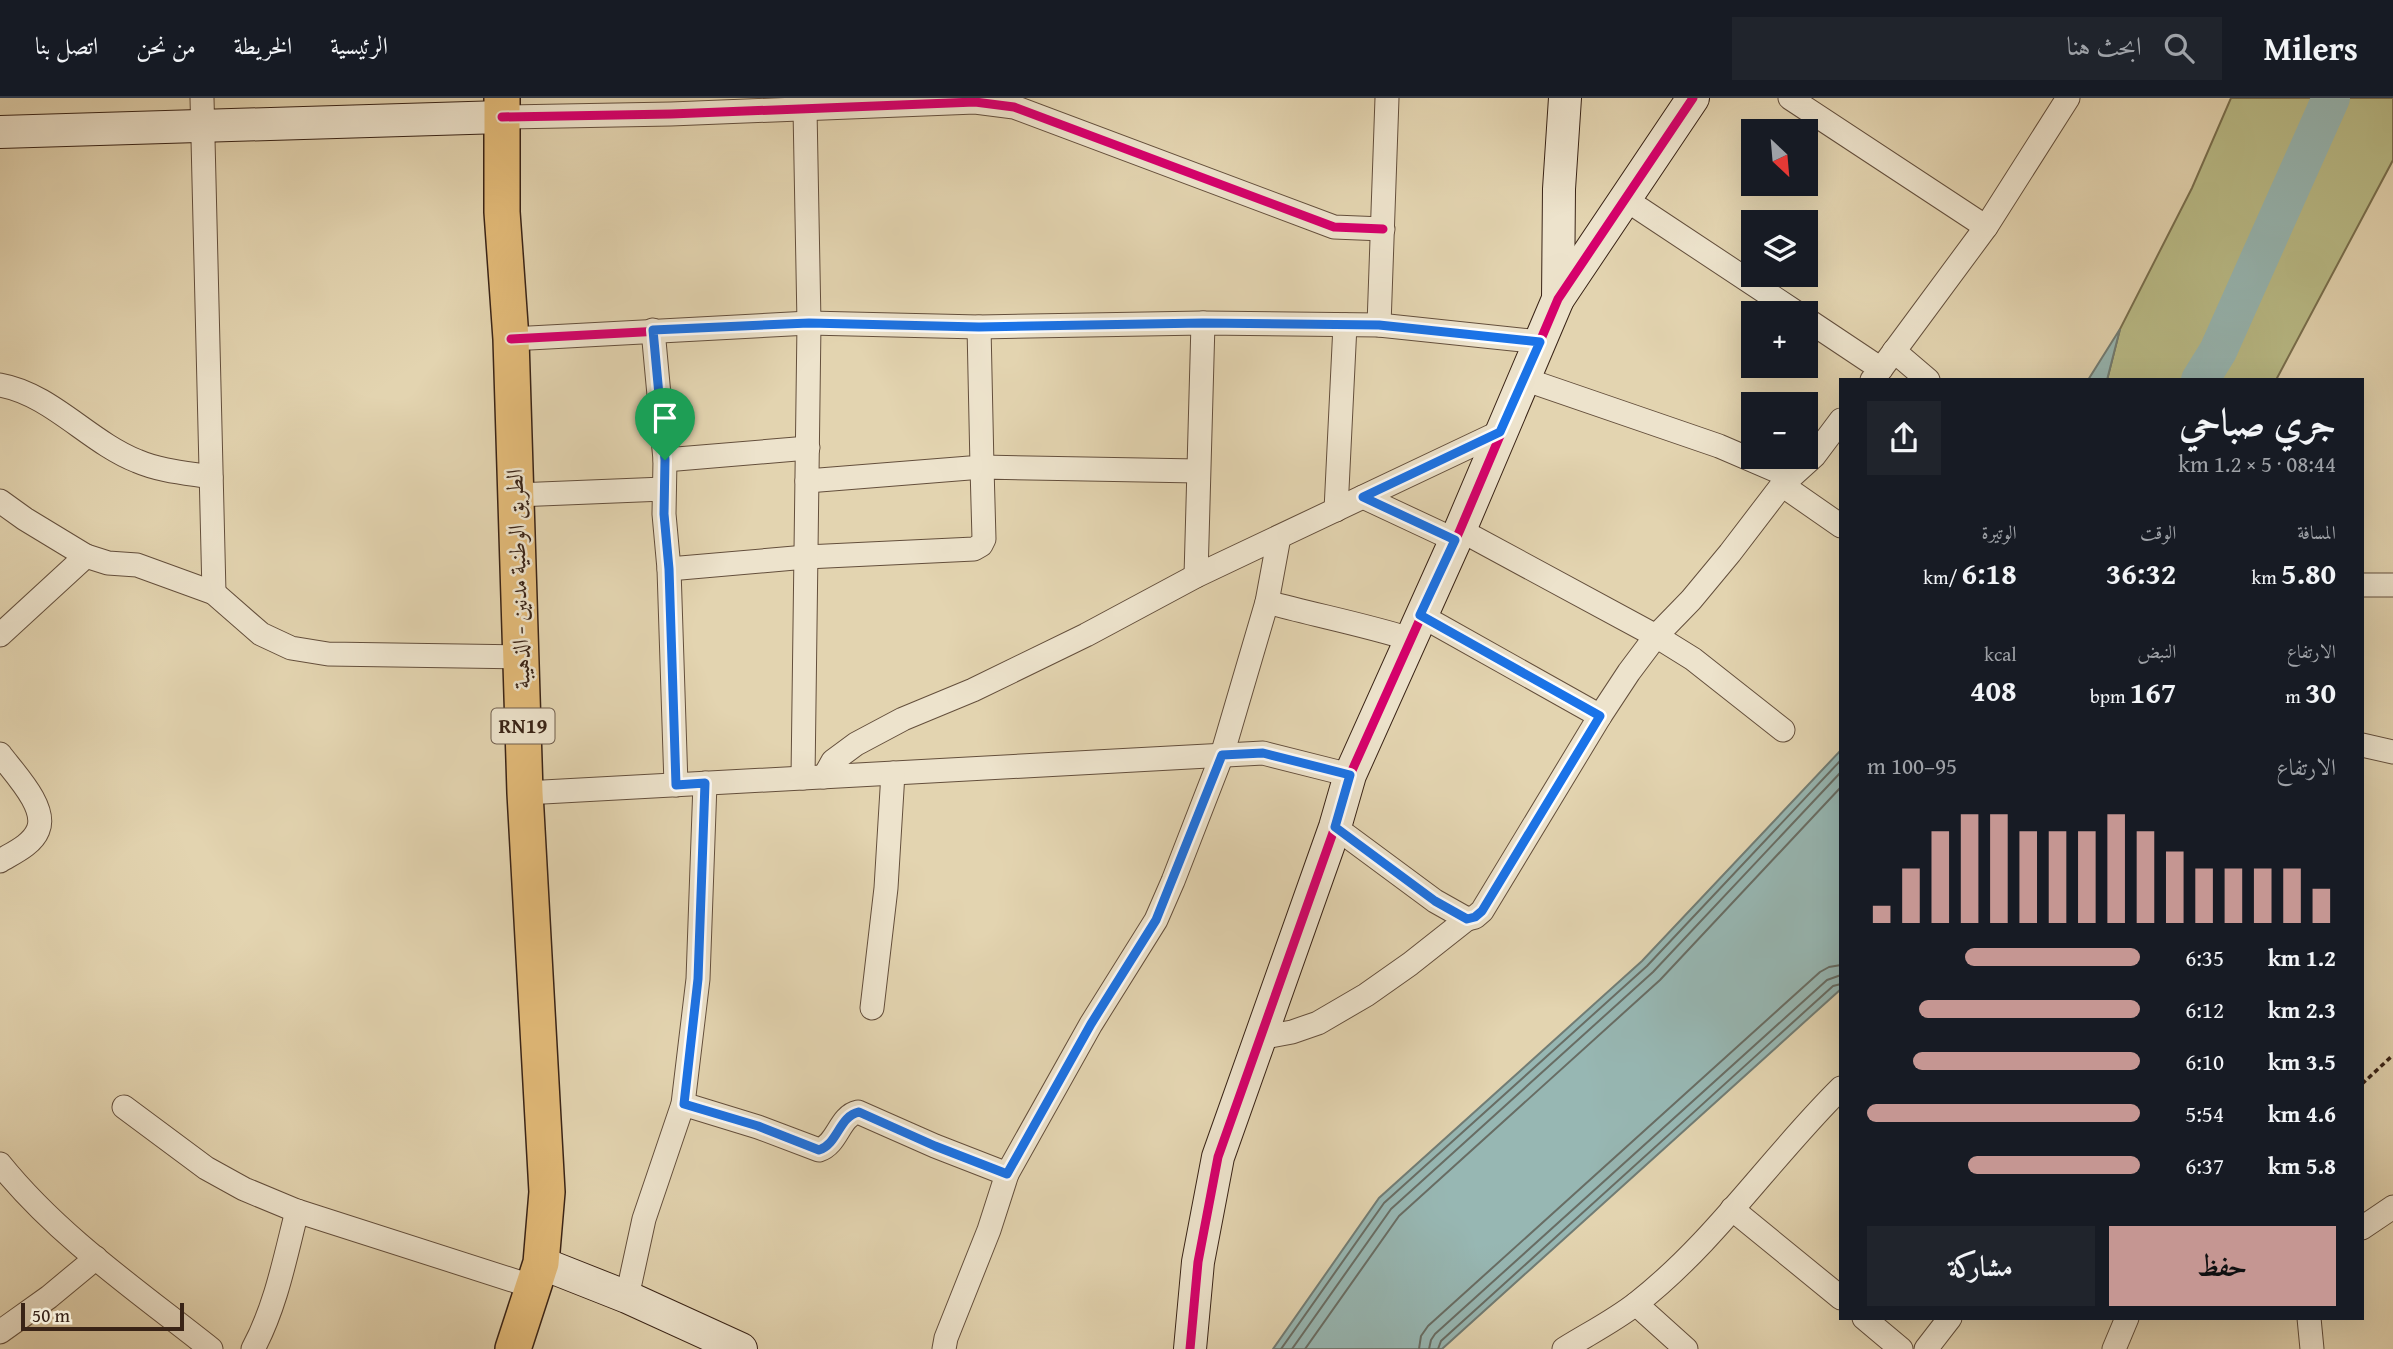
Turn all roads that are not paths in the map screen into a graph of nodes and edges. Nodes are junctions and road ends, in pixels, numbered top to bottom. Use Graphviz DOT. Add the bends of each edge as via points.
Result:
graph roads {
  1 [pos="1387,98"];
  2 [pos="1565,98"];
  3 [pos="1693,98"];
  4 [pos="1790,98"];
  5 [pos="2061,101"];
  6 [pos="671,106"];
  7 [pos="502,107"];
  8 [pos="805,109"];
  9 [pos="203,112"];
  10 [pos="0,132"];
  11 [pos="1625,199"];
  12 [pos="1986,228"];
  13 [pos="1383,229"];
  14 [pos="1558,299"];
  15 [pos="1779,301"];
  16 [pos="809,323"];
  17 [pos="1203,323"];
  18 [pos="1379,325"];
  19 [pos="1345,326"];
  20 [pos="979,327"];
  21 [pos="1818,327"];
  22 [pos="653,330"];
  23 [pos="511,339"];
  24 [pos="1540,342"];
  25 [pos="1882,367"];
  26 [pos="1921,378"];
  27 [pos="1524,379"];
  28 [pos="0,384"];
  29 [pos="1839,423"];
  30 [pos="1500,432"];
  31 [pos="808,448"];
  32 [pos="665,460"];
  33 [pos="982,467"];
  34 [pos="1198,471"];
  35 [pos="211,477"];
  36 [pos="1786,480"];
  37 [pos="807,481"];
  38 [pos="664,489"];
  39 [pos="516,495"];
  40 [pos="1363,497"];
  41 [pos="0,501"];
  42 [pos="1336,510"];
  43 [pos="1839,524"];
  44 [pos="1457,535"];
  45 [pos="1279,537"];
  46 [pos="86,556"];
  47 [pos="806,557"];
  48 [pos="669,569"];
  49 [pos="1196,576"];
  50 [pos="2364,585"];
  51 [pos="2393,585"];
  52 [pos="214,593"];
  53 [pos="1267,602"];
  54 [pos="1415,627"];
  55 [pos="0,635"];
  56 [pos="1656,636"];
  57 [pos="521,657"];
  58 [pos="1600,716"];
  59 [pos="1783,730"];
  60 [pos="2364,745"];
  61 [pos="2393,752"];
  62 [pos="0,754"];
  63 [pos="1222,755"];
  64 [pos="893,773"];
  65 [pos="1350,775"];
  66 [pos="814,777"];
  67 [pos="705,783"];
  68 [pos="676,785"];
  69 [pos="525,793"];
  70 [pos="1335,827"];
  71 [pos="0,861"];
  72 [pos="1467,919"];
  73 [pos="872,1008"];
  74 [pos="1259,1038"];
  75 [pos="1839,1094"];
  76 [pos="684,1104"];
  77 [pos="124,1107"];
  78 [pos="0,1164"];
  79 [pos="1007,1174"];
  80 [pos="1732,1209"];
  81 [pos="297,1211"];
  82 [pos="96,1258"];
  83 [pos="538,1275"];
  84 [pos="1839,1296"];
  85 [pos="627,1297"];
  86 [pos="1636,1304"];
  87 [pos="1866,1320"];
  88 [pos="1948,1320"];
  89 [pos="2126,1320"];
  90 [pos="2309,1320"];
  91 [pos="0,1332"];
  92 [pos="211,1349"];
  93 [pos="253,1349"];
  94 [pos="513,1349"];
  95 [pos="741,1349"];
  96 [pos="944,1349"];
  97 [pos="1190,1349"];
  98 [pos="1564,1349"];
  99 [pos="1686,1349"];
  100 [pos="1902,1349"];
  101 [pos="1926,1349"];
  102 [pos="2114,1349"];
  103 [pos="2312,1349"];
  1 -- 13 [label="street"];
  2 -- 14 [label="street"];
  3 -- 11 [label="street"];
  4 -- 12 [label="street"];
  5 -- 12 [label="street"];
  6 -- 7 [label="street"];
  6 -- 8 [label="street"];
  7 -- 9 [label="street"];
  7 -- 23 [label="main road, الطريق الوطنية مدنين - الذهيبة / RN19" via="502,212"];
  8 -- 13 [label="street" via="975,102 1014,107 1334,227"];
  8 -- 16 [label="street"];
  9 -- 10 [label="street"];
  9 -- 35 [label="street"];
  11 -- 14 [label="street"];
  11 -- 15 [label="street"];
  12 -- 25 [label="street"];
  13 -- 18 [label="street"];
  14 -- 24 [label="street"];
  16 -- 20 [label="street"];
  16 -- 22 [label="street"];
  16 -- 31 [label="street"];
  17 -- 19 [label="street"];
  17 -- 20 [label="street"];
  17 -- 34 [label="street"];
  18 -- 19 [label="street"];
  18 -- 24 [label="street"];
  19 -- 42 [label="street"];
  20 -- 33 [label="street"];
  21 -- 25 [label="street"];
  22 -- 23 [label="street"];
  22 -- 32 [label="street"];
  23 -- 39 [label="main road, الطريق الوطنية مدنين - الذهيبة / RN19"];
  24 -- 27 [label="street"];
  25 -- 26 [label="street"];
  27 -- 30 [label="street"];
  27 -- 36 [label="street" via="1707,442"];
  28 -- 35 [label="street" via="39,400 137,462"];
  29 -- 36 [label="street" via="1814,456"];
  30 -- 40 [label="street"];
  30 -- 44 [label="street"];
  31 -- 32 [label="street"];
  31 -- 37 [label="street"];
  32 -- 38 [label="street"];
  33 -- 34 [label="street"];
  33 -- 37 [label="street"];
  33 -- 47 [label="street" via="984,539 974,549"];
  34 -- 49 [label="street"];
  35 -- 52 [label="street"];
  36 -- 43 [label="street"];
  36 -- 56 [label="street" via="1691,600"];
  37 -- 47 [label="street"];
  38 -- 39 [label="street"];
  38 -- 48 [label="street"];
  39 -- 57 [label="main road, الطريق الوطنية مدنين - الذهيبة / RN19"];
  40 -- 42 [label="street"];
  40 -- 44 [label="street"];
  41 -- 46 [label="street"];
  42 -- 45 [label="street"];
  44 -- 54 [label="street"];
  44 -- 56 [label="street"];
  45 -- 49 [label="street"];
  45 -- 53 [label="street"];
  46 -- 52 [label="street" via="137,565"];
  46 -- 55 [label="street"];
  47 -- 48 [label="street"];
  47 -- 66 [label="street"];
  48 -- 68 [label="street"];
  49 -- 66 [label="street" via="1086,635 903,719 832,761"];
  50 -- 51 [label="street"];
  52 -- 57 [label="street" via="261,634 291,648 328,654"];
  53 -- 54 [label="street" via="1367,626"];
  53 -- 63 [label="street"];
  54 -- 58 [label="street"];
  54 -- 65 [label="street"];
  56 -- 58 [label="street"];
  56 -- 59 [label="street" via="1693,659"];
  57 -- 69 [label="main road, الطريق الوطنية مدنين - الذهيبة / RN19"];
  58 -- 72 [label="street" via="1482,911"];
  60 -- 61 [label="street"];
  62 -- 71 [label="street" via="40,813 38,830 25,846"];
  63 -- 64 [label="street"];
  63 -- 65 [label="street" via="1263,753"];
  63 -- 79 [label="street" via="1156,920"];
  64 -- 66 [label="street"];
  64 -- 73 [label="street"];
  65 -- 70 [label="street"];
  66 -- 67 [label="street"];
  67 -- 68 [label="street"];
  67 -- 76 [label="street" via="698,979"];
  68 -- 69 [label="street"];
  69 -- 83 [label="main road, الطريق الوطنية مدنين - الذهيبة / RN19" via="547,1192"];
  70 -- 72 [label="street" via="1435,901"];
  70 -- 74 [label="street"];
  72 -- 74 [label="street" via="1366,995 1318,1023"];
  74 -- 97 [label="street" via="1218,1157 1208,1202"];
  75 -- 80 [label="street"];
  76 -- 79 [label="street" via="819,1150 829,1145 849,1115 859,1112"];
  76 -- 85 [label="street" via="644,1219"];
  77 -- 81 [label="street" via="206,1168"];
  78 -- 82 [label="street" via="51,1219"];
  79 -- 96 [label="street"];
  80 -- 84 [label="street"];
  80 -- 86 [label="street"];
  81 -- 83 [label="street"];
  81 -- 93 [label="street" via="276,1294"];
  82 -- 91 [label="street"];
  82 -- 92 [label="street"];
  83 -- 85 [label="street"];
  83 -- 94 [label="main road, الطريق الوطنية مدنين - الذهيبة / RN19"];
  85 -- 95 [label="street"];
  86 -- 98 [label="street"];
  86 -- 99 [label="street"];
  87 -- 100 [label="street"];
  88 -- 101 [label="street"];
  89 -- 102 [label="street"];
  90 -- 103 [label="street"];
}
